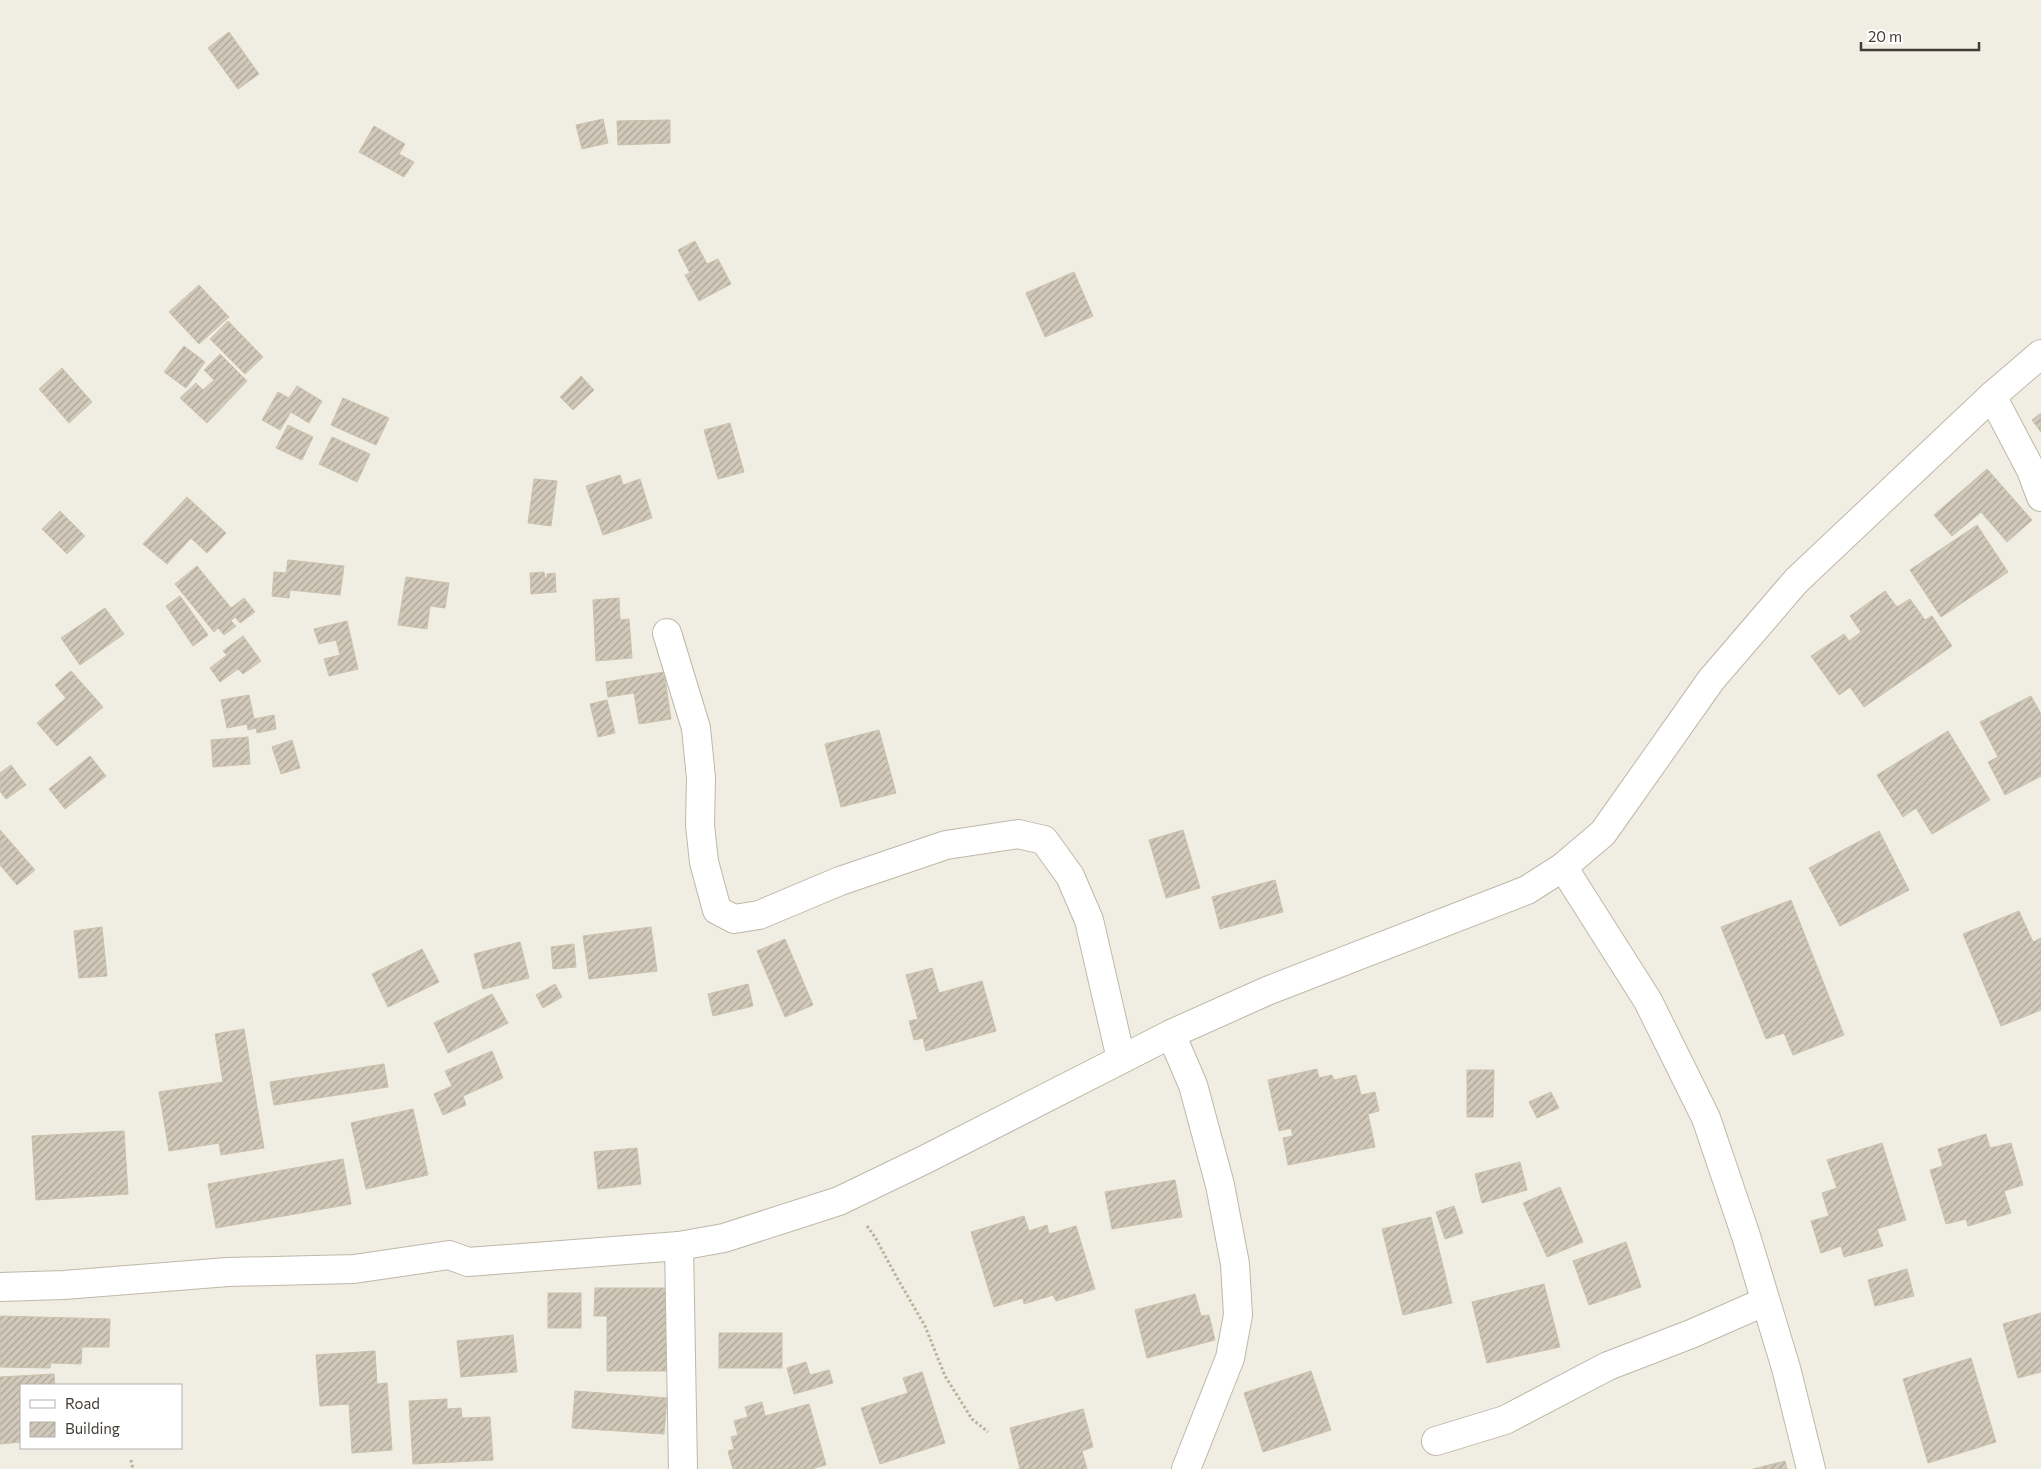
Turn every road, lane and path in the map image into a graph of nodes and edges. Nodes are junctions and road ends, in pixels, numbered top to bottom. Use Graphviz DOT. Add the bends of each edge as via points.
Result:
graph roads {
  1 [pos="2041,354"];
  2 [pos="1992,396"];
  3 [pos="2041,497"];
  4 [pos="667,633"];
  5 [pos="1563,867"];
  6 [pos="1171,1034"];
  7 [pos="1121,1060"];
  8 [pos="839,1201"];
  9 [pos="679,1246"];
  10 [pos="0,1287"];
  11 [pos="1764,1302"];
  12 [pos="988,1432"];
  13 [pos="1436,1441"];
  14 [pos="131,1460"];
  15 [pos="133,1469"];
  16 [pos="683,1469"];
  17 [pos="1186,1469"];
  18 [pos="1811,1469"];
  1 -- 2 [label="street"];
  2 -- 3 [label="street" via="2031,470"];
  2 -- 5 [label="street" via="1796,582 1710,680 1603,832"];
  4 -- 7 [label="street" via="696,728 704,862 717,910 734,919 759,915 840,881 946,845 1018,834 1044,840 1070,876 1089,920"];
  5 -- 6 [label="street" via="1527,890 1267,991"];
  5 -- 11 [label="street" via="1648,1001 1706,1118 1746,1236"];
  6 -- 7 [label="street"];
  6 -- 17 [label="street" via="1193,1085 1220,1185 1235,1264 1238,1315 1230,1358"];
  7 -- 8 [label="street"];
  8 -- 9 [label="street" via="724,1238"];
  8 -- 12 [label="path" via="860,1216 876,1237 925,1326 945,1376 972,1419"];
  9 -- 10 [label="street" via="468,1262 449,1255 354,1269 228,1272"];
  9 -- 16 [label="street"];
  11 -- 13 [label="street" via="1608,1366 1505,1420"];
  11 -- 18 [label="street" via="1786,1368"];
  14 -- 15 [label="path"];
}
